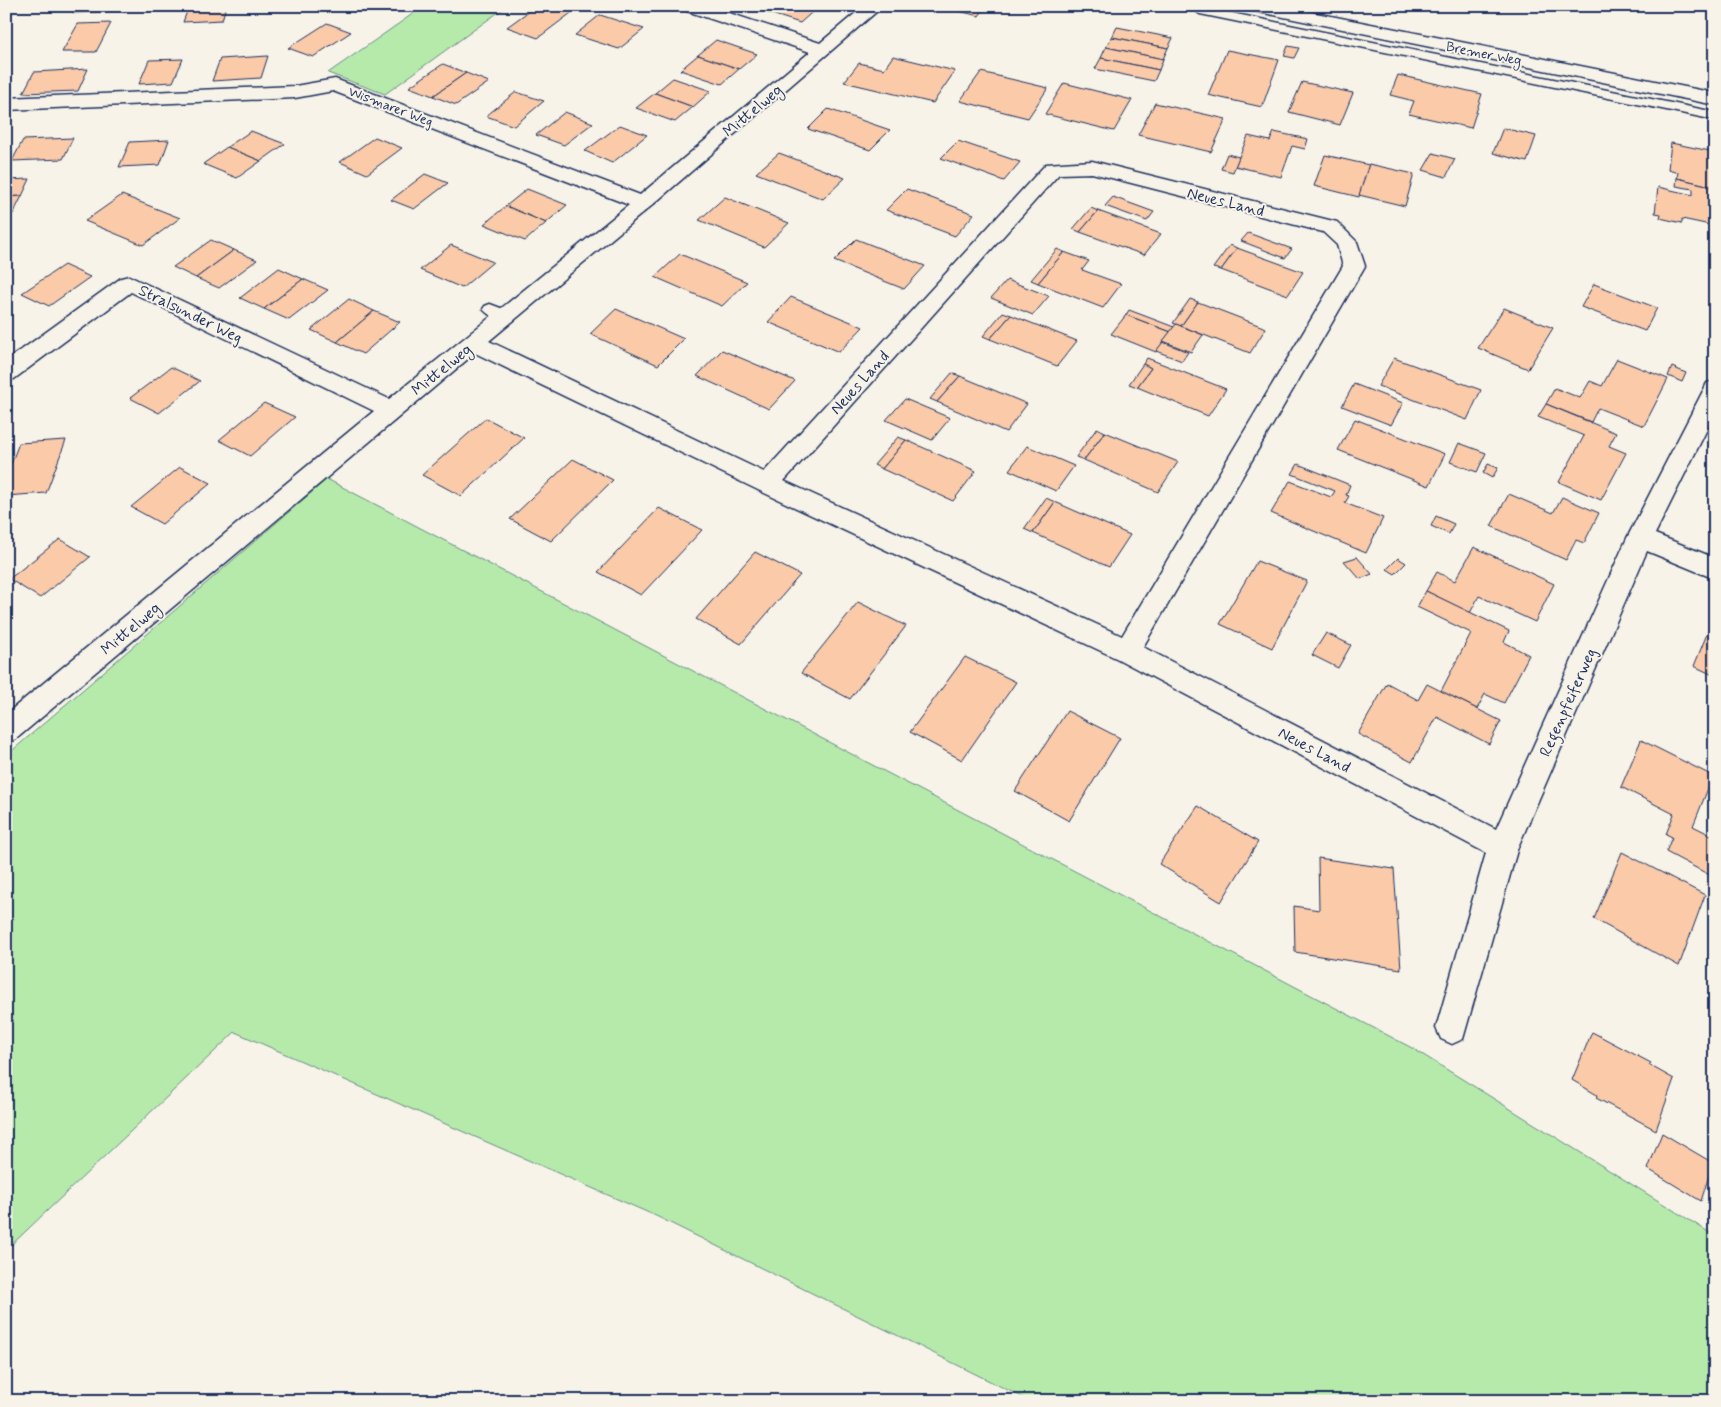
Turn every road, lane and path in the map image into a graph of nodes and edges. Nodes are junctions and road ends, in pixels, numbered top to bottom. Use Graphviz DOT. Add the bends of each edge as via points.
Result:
graph roads {
  1 [pos="690,6"];
  2 [pos="875,6"];
  3 [pos="1254,6"];
  4 [pos="1198,8"];
  5 [pos="1403,44"];
  6 [pos="822,50"];
  7 [pos="1715,99"];
  8 [pos="6,104"];
  9 [pos="1715,116"];
  10 [pos="643,203"];
  11 [pos="473,343"];
  12 [pos="6,374"];
  13 [pos="1715,389"];
  14 [pos="391,410"];
  15 [pos="767,484"];
  16 [pos="1640,538"];
  17 [pos="1715,569"];
  18 [pos="1127,652"];
  19 [pos="6,731"];
  20 [pos="1502,847"];
  21 [pos="1452,1028"];
  1 -- 6 [label="street"];
  2 -- 6 [label="street, Mittelweg"];
  3 -- 5 [label="street, Bremer Weg"];
  4 -- 5 [label="lane"];
  5 -- 7 [label="street, Bremer Weg"];
  5 -- 9 [label="lane"];
  6 -- 10 [label="street, Mittelweg"];
  8 -- 10 [label="street, Wismarer Weg" via="294,92 335,85"];
  10 -- 11 [label="street, Mittelweg" via="498,312"];
  11 -- 14 [label="street, Mittelweg"];
  11 -- 15 [label="street, Neues Land"];
  12 -- 14 [label="street, Stralsunder Weg" via="129,283"];
  13 -- 16 [label="street, Regenpfeiferweg"];
  14 -- 19 [label="street, Mittelweg"];
  15 -- 18 [label="street, Neues Land"];
  15 -- 18 [label="street, Neues Land" via="1053,168 1092,167 1330,227 1347,242 1354,266"];
  16 -- 17 [label="street"];
  16 -- 20 [label="street, Regenpfeiferweg"];
  18 -- 20 [label="street, Neues Land"];
  20 -- 21 [label="street, Regenpfeiferweg"];
}
